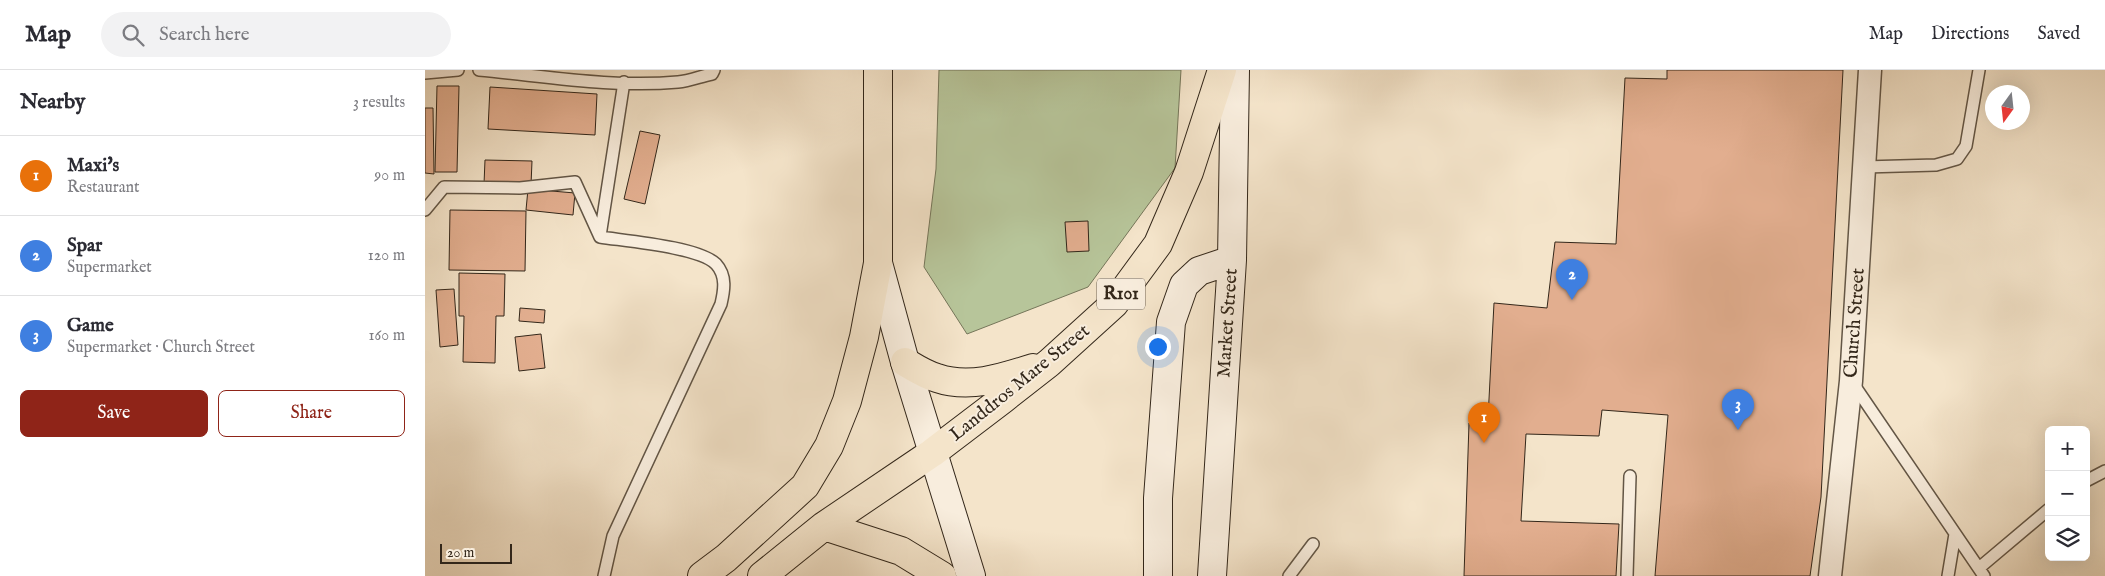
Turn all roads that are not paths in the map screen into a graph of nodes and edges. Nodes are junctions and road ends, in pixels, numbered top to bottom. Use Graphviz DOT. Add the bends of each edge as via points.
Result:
graph roads {
  1 [pos="458,70"];
  2 [pos="479,70"];
  3 [pos="714,70"];
  4 [pos="877,70"];
  5 [pos="1222,70"];
  6 [pos="1235,70"];
  7 [pos="1870,70"];
  8 [pos="1979,70"];
  9 [pos="425,74"];
  10 [pos="624,82"];
  11 [pos="1864,167"];
  12 [pos="425,210"];
  13 [pos="600,237"];
  14 [pos="1232,260"];
  15 [pos="878,263"];
  16 [pos="905,362"];
  17 [pos="1049,363"];
  18 [pos="1851,380"];
  19 [pos="933,453"];
  20 [pos="2105,471"];
  21 [pos="1630,476"];
  22 [pos="2090,479"];
  23 [pos="2045,513"];
  24 [pos="824,526"];
  25 [pos="1955,534"];
  26 [pos="1313,544"];
  27 [pos="1981,572"];
  28 [pos="603,576"];
  29 [pos="702,576"];
  30 [pos="762,576"];
  31 [pos="942,576"];
  32 [pos="971,576"];
  33 [pos="1158,576"];
  34 [pos="1212,576"];
  35 [pos="1289,576"];
  36 [pos="1627,576"];
  37 [pos="1830,576"];
  38 [pos="1948,576"];
  1 -- 9 [label="lane"];
  2 -- 10 [label="lane"];
  3 -- 10 [label="lane" via="712,74 681,82"];
  4 -- 15 [label="main road"];
  5 -- 17 [label="main road, Landdros Mare Street / R101" via="1189,172 1158,244 1114,304"];
  6 -- 14 [label="main road, Market Street"];
  7 -- 11 [label="street, Church Street"];
  8 -- 11 [label="lane" via="1966,146 1957,159 1936,165"];
  10 -- 13 [label="lane"];
  11 -- 18 [label="street, Church Street"];
  12 -- 13 [label="lane" via="444,187 520,188 575,182"];
  13 -- 28 [label="lane" via="697,253 716,265 725,284 721,304 613,536"];
  14 -- 33 [label="main road" via="1199,272 1184,285 1171,322 1158,498"];
  14 -- 34 [label="main road, Market Street"];
  15 -- 16 [label="main road"];
  15 -- 29 [label="main road" via="864,337 847,401 829,446 805,486"];
  16 -- 17 [label="main road" via="937,378 964,384 999,379"];
  16 -- 19 [label="main road"];
  17 -- 19 [label="main road, Landdros Mare Street / R101"];
  18 -- 25 [label="lane"];
  18 -- 37 [label="street, Church Street"];
  19 -- 24 [label="main road, Landdros Mare Street / R101"];
  19 -- 32 [label="main road"];
  20 -- 22 [label="lane"];
  21 -- 36 [label="lane"];
  23 -- 27 [label="lane"];
  24 -- 30 [label="main road, Landdros Mare Street / R101"];
  24 -- 31 [label="main road" via="901,551"];
  25 -- 27 [label="lane"];
  25 -- 38 [label="lane"];
  26 -- 35 [label="lane"];
}
